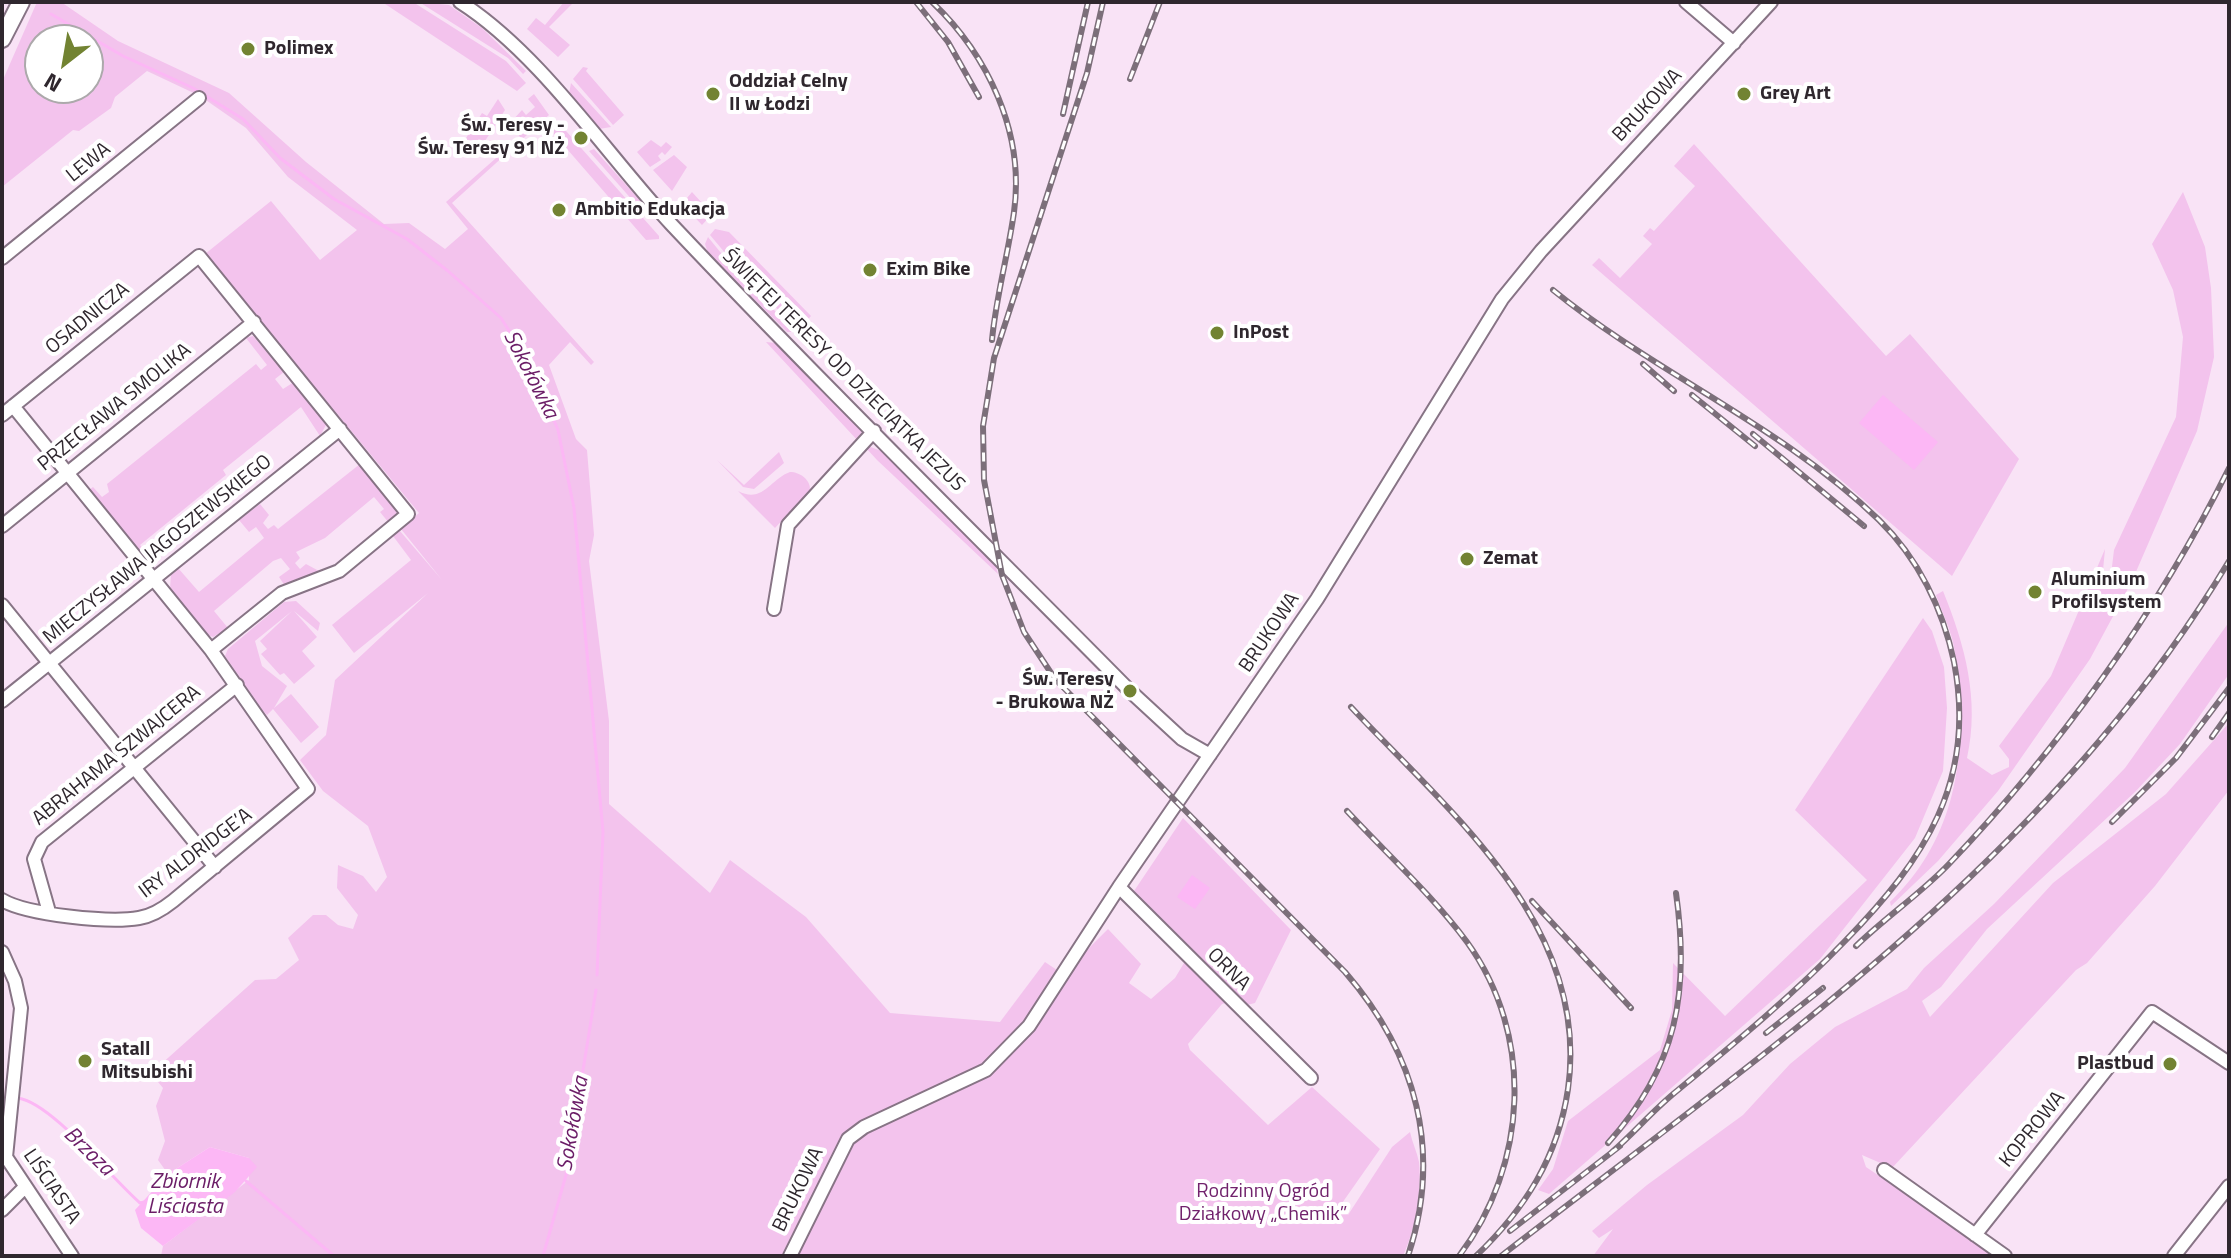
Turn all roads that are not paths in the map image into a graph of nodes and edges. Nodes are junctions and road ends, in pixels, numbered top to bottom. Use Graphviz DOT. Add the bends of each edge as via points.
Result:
graph roads {
  1 [pos="21,2"];
  2 [pos="460,2"];
  3 [pos="1686,2"];
  4 [pos="1771,2"];
  5 [pos="2,39"];
  6 [pos="1734,43"];
  7 [pos="199,98"];
  8 [pos="2,258"];
  9 [pos="254,322"];
  10 [pos="13,406"];
  11 [pos="2,415"];
  12 [pos="340,429"];
  13 [pos="874,431"];
  14 [pos="66,474"];
  15 [pos="2,526"];
  16 [pos="154,579"];
  17 [pos="2,605"];
  18 [pos="774,609"];
  19 [pos="211,650"];
  20 [pos="49,663"];
  21 [pos="237,685"];
  22 [pos="2,701"];
  23 [pos="1210,755"];
  24 [pos="134,768"];
  25 [pos="215,867"];
  26 [pos="1119,887"];
  27 [pos="2,900"];
  28 [pos="49,912"];
  29 [pos="2,952"];
  30 [pos="2229,1063"];
  31 [pos="1311,1078"];
  32 [pos="1884,1170"];
  33 [pos="2229,1186"];
  34 [pos="24,1188"];
  35 [pos="2,1210"];
  36 [pos="1975,1235"];
  37 [pos="72,1256"];
  38 [pos="790,1256"];
  39 [pos="2005,1256"];
  40 [pos="2174,1256"];
  1 -- 5 [label="main road"];
  2 -- 13 [label="street, ŚWIĘTEJ TERESY OD DZIECIĄTKA JEZUS" via="529,63 672,224"];
  3 -- 6 [label="street"];
  4 -- 6 [label="street, BRUKOWA"];
  6 -- 23 [label="street, BRUKOWA" via="1508,291 1317,599"];
  7 -- 8 [label="street, LEWA"];
  9 -- 10 [label="street, OSADNICZA" via="199,256"];
  9 -- 12 [label="street"];
  9 -- 14 [label="street, PRZECŁAWA SMOLIKA"];
  10 -- 11 [label="street, OSADNICZA"];
  10 -- 14 [label="street"];
  12 -- 16 [label="street, MIECZYSŁAWA JAGOSZEWSKIEGO"];
  12 -- 19 [label="street" via="408,514 339,571 282,593"];
  13 -- 18 [label="street" via="792,518"];
  13 -- 23 [label="street, ŚWIĘTEJ TERESY OD DZIECIĄTKA JEZUS" via="1167,726"];
  14 -- 15 [label="street, PRZECŁAWA SMOLIKA"];
  14 -- 16 [label="street"];
  16 -- 19 [label="street"];
  16 -- 20 [label="street, MIECZYSŁAWA JAGOSZEWSKIEGO"];
  17 -- 20 [label="street"];
  19 -- 21 [label="street"];
  20 -- 22 [label="street, MIECZYSŁAWA JAGOSZEWSKIEGO"];
  20 -- 24 [label="street"];
  21 -- 24 [label="street, ABRAHAMA SZWAJCERA"];
  21 -- 25 [label="street, IRY ALDRIDGE’A" via="308,789"];
  23 -- 26 [label="street, BRUKOWA"];
  24 -- 25 [label="street"];
  24 -- 28 [label="street, ABRAHAMA SZWAJCERA" via="38,848 34,859"];
  25 -- 28 [label="street, IRY ALDRIDGE’A" via="167,907 143,917"];
  26 -- 31 [label="street, ORNA"];
  26 -- 38 [label="street, BRUKOWA" via="1029,1026 986,1070 848,1139"];
  27 -- 28 [label="street, IRY ALDRIDGE’A"];
  29 -- 34 [label="street, LIŚCIASTA" via="21,1008 5,1152"];
  30 -- 36 [label="street, KOPROWA" via="2152,1012"];
  32 -- 36 [label="street"];
  33 -- 40 [label="street"];
  34 -- 35 [label="street"];
  34 -- 37 [label="street, LIŚCIASTA"];
  36 -- 39 [label="street"];
}
